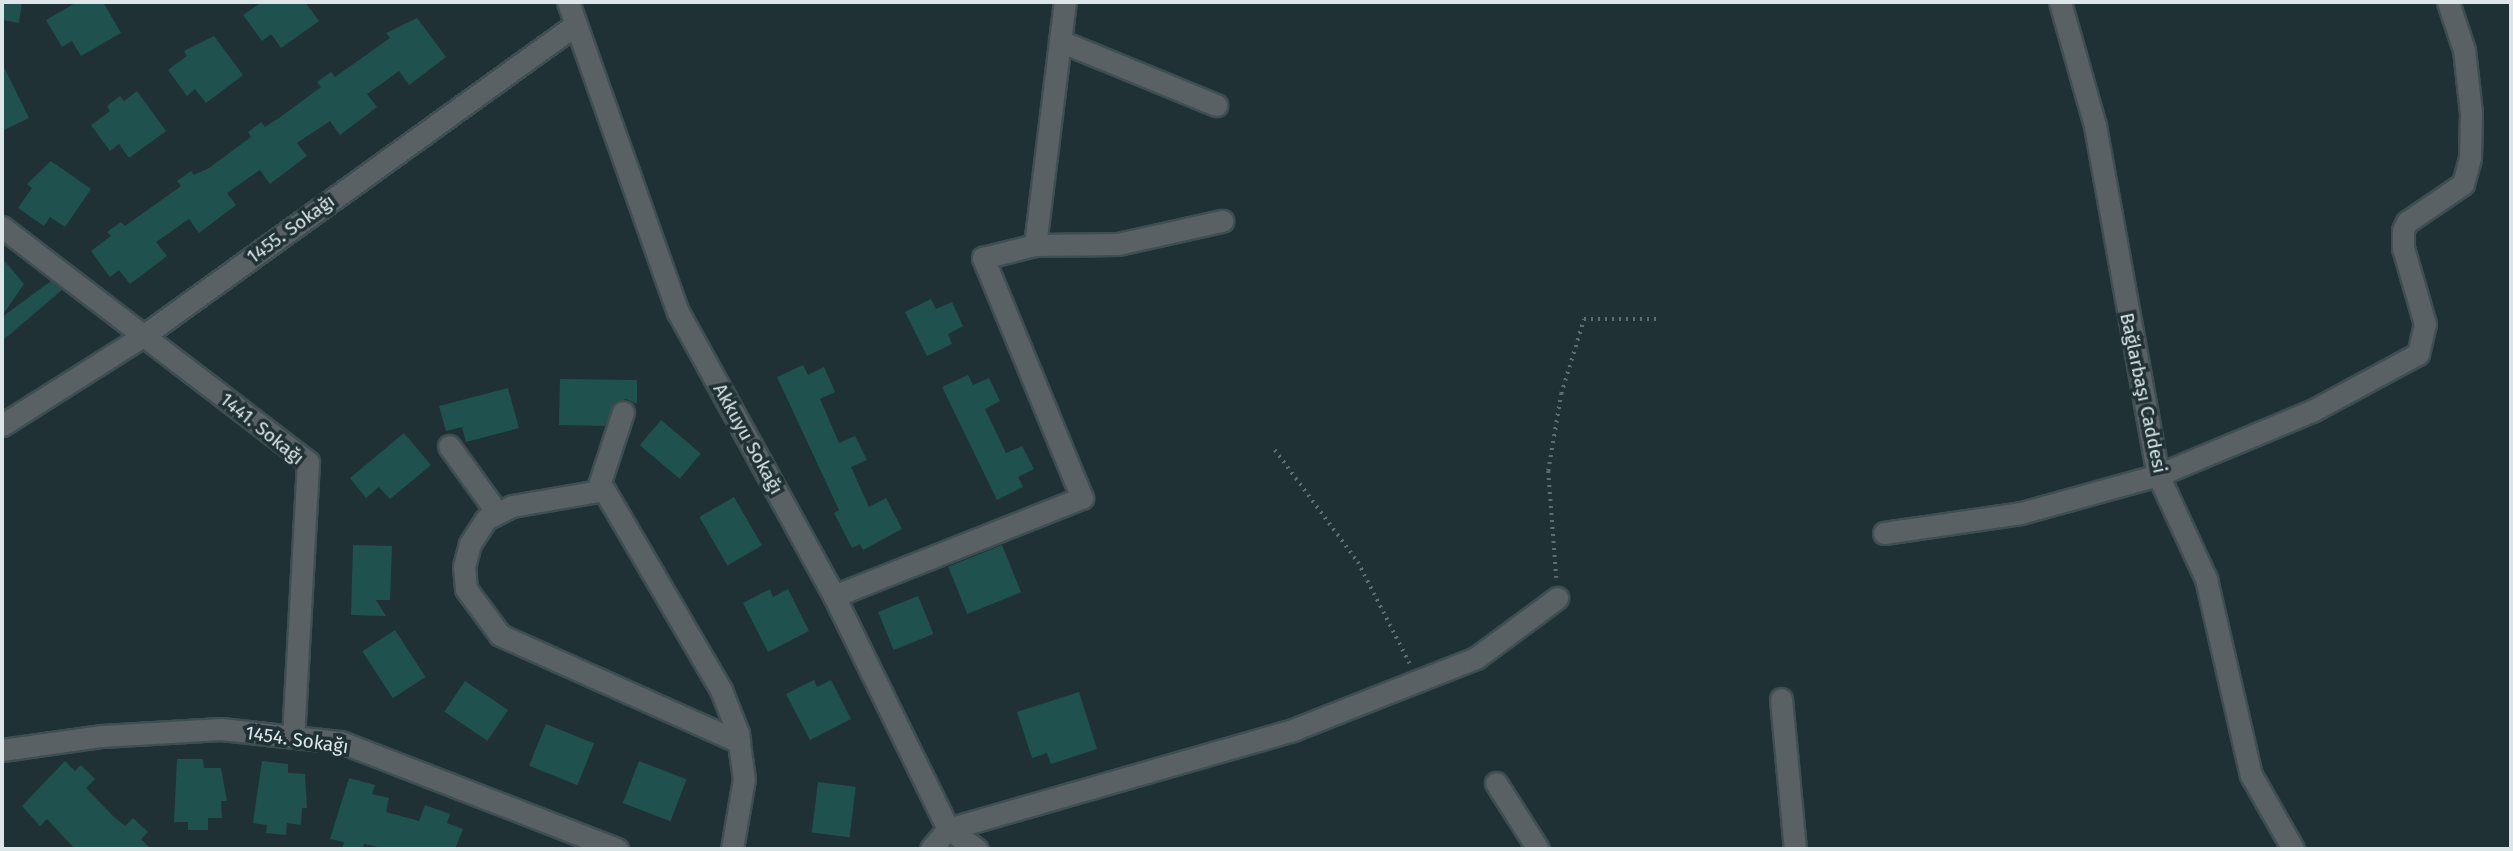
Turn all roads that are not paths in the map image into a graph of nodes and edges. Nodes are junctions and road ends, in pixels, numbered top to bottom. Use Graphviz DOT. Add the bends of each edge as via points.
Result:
graph roads {
  1 [pos="568,2"];
  2 [pos="1065,2"];
  3 [pos="2060,2"];
  4 [pos="2448,2"];
  5 [pos="575,26"];
  6 [pos="1060,41"];
  7 [pos="1216,105"];
  8 [pos="1222,221"];
  9 [pos="2,227"];
  10 [pos="1035,245"];
  11 [pos="142,336"];
  12 [pos="623,412"];
  13 [pos="2,425"];
  14 [pos="449,446"];
  15 [pos="2158,475"];
  16 [pos="597,491"];
  17 [pos="496,511"];
  18 [pos="1884,533"];
  19 [pos="834,596"];
  20 [pos="1557,598"];
  21 [pos="1781,699"];
  22 [pos="293,737"];
  23 [pos="739,742"];
  24 [pos="2,750"];
  25 [pos="1496,783"];
  26 [pos="948,829"];
  27 [pos="617,849"];
  28 [pos="732,849"];
  29 [pos="931,849"];
  30 [pos="977,849"];
  31 [pos="1538,849"];
  32 [pos="1796,849"];
  33 [pos="2293,849"];
  1 -- 5 [label="street, Akkuyu Sokağı"];
  2 -- 6 [label="street"];
  3 -- 15 [label="street, Bağlarbaşı Caddesi" via="2095,126"];
  4 -- 15 [label="street" via="2464,50 2470,157 2463,184 2407,222 2403,230 2403,248 2425,324 2418,354 2312,411"];
  5 -- 11 [label="street, 1455. Sokağı"];
  5 -- 19 [label="street, Akkuyu Sokağı" via="678,312"];
  6 -- 7 [label="street"];
  6 -- 10 [label="street"];
  8 -- 10 [label="street" via="1118,244"];
  9 -- 11 [label="street, 1441. Sokağı"];
  10 -- 19 [label="street" via="983,258 1082,498"];
  11 -- 13 [label="street, 1455. Sokağı"];
  11 -- 22 [label="street, 1441. Sokağı" via="309,461"];
  12 -- 16 [label="street"];
  14 -- 17 [label="street"];
  15 -- 18 [label="street" via="2021,513"];
  15 -- 33 [label="street, Bağlarbaşı Caddesi" via="2206,579 2250,775"];
  16 -- 17 [label="street"];
  16 -- 23 [label="street" via="604,490 722,690"];
  17 -- 23 [label="street" via="476,530 464,566 466,589 500,635"];
  19 -- 26 [label="street, Akkuyu Sokağı"];
  20 -- 26 [label="street" via="1476,657 1293,730"];
  21 -- 32 [label="street"];
  22 -- 24 [label="street, 1454. Sokağı" via="221,729 102,736"];
  22 -- 27 [label="street, 1454. Sokağı" via="341,742"];
  23 -- 28 [label="street" via="744,779"];
  25 -- 31 [label="street"];
  26 -- 29 [label="street"];
  26 -- 30 [label="street, Akkuyu Sokağı"];
}
